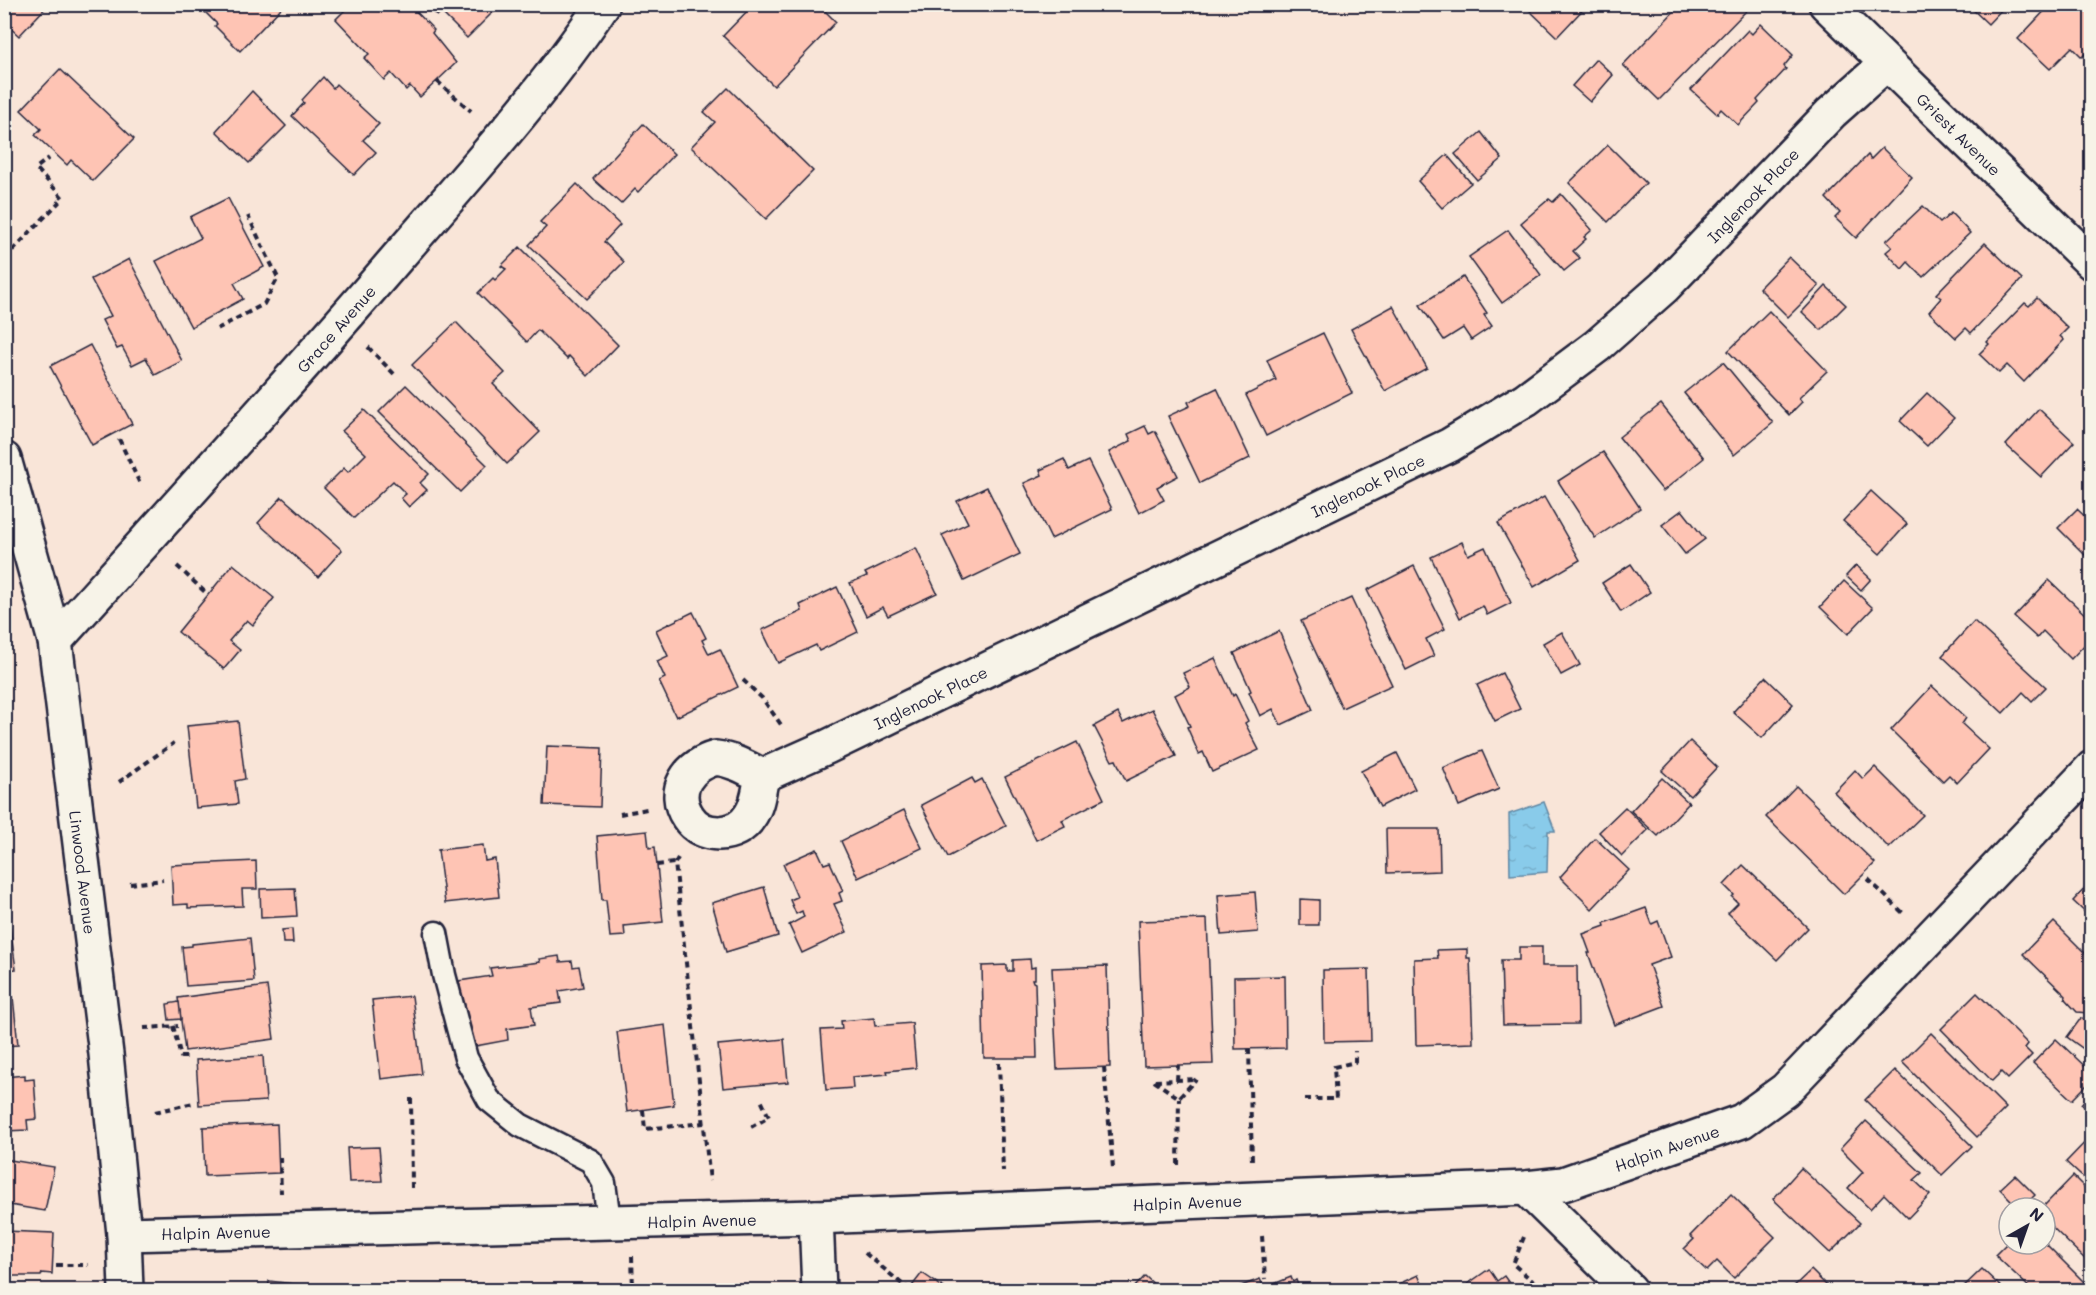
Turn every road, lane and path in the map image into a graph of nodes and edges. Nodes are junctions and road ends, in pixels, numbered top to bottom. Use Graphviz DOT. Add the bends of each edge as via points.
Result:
graph roads {
  1 [pos="603,4"];
  2 [pos="1826,4"];
  3 [pos="1886,64"];
  4 [pos="437,81"];
  5 [pos="471,111"];
  6 [pos="49,158"];
  7 [pos="248,216"];
  8 [pos="4,256"];
  9 [pos="2091,262"];
  10 [pos="217,329"];
  11 [pos="367,346"];
  12 [pos="396,376"];
  13 [pos="119,438"];
  14 [pos="4,459"];
  15 [pos="141,486"];
  16 [pos="177,566"];
  17 [pos="205,592"];
  18 [pos="55,641"];
  19 [pos="743,680"];
  20 [pos="782,726"];
  21 [pos="174,743"];
  22 [pos="2091,768"];
  23 [pos="762,776"];
  24 [pos="119,782"];
  25 [pos="654,808"];
  26 [pos="620,814"];
  27 [pos="679,855"];
  28 [pos="675,863"];
  29 [pos="657,865"];
  30 [pos="1868,879"];
  31 [pos="163,880"];
  32 [pos="130,884"];
  33 [pos="436,933"];
  34 [pos="1929,938"];
  35 [pos="144,1028"];
  36 [pos="1249,1049"];
  37 [pos="1354,1051"];
  38 [pos="188,1057"];
  39 [pos="999,1063"];
  40 [pos="1178,1065"];
  41 [pos="1104,1067"];
  42 [pos="1177,1080"];
  43 [pos="411,1098"];
  44 [pos="1179,1098"];
  45 [pos="1305,1099"];
  46 [pos="761,1100"];
  47 [pos="193,1103"];
  48 [pos="642,1110"];
  49 [pos="155,1112"];
  50 [pos="704,1123"];
  51 [pos="751,1127"];
  52 [pos="280,1157"];
  53 [pos="1252,1162"];
  54 [pos="1178,1164"];
  55 [pos="1113,1168"];
  56 [pos="1003,1171"];
  57 [pos="710,1181"];
  58 [pos="412,1188"];
  59 [pos="1526,1188"];
  60 [pos="281,1193"];
  61 [pos="1257,1199"];
  62 [pos="816,1217"];
  63 [pos="609,1221"];
  64 [pos="1528,1228"];
  65 [pos="124,1234"];
  66 [pos="862,1251"];
  67 [pos="632,1256"];
  68 [pos="1265,1279"];
  69 [pos="907,1288"];
  70 [pos="126,1290"];
  71 [pos="633,1290"];
  72 [pos="819,1290"];
  73 [pos="1543,1290"];
  74 [pos="1630,1290"];
  1 -- 18 [label="street, Grace Avenue" via="488,154"];
  2 -- 3 [label="street, Griest Avenue"];
  3 -- 9 [label="street, Griest Avenue"];
  3 -- 23 [label="street, Inglenook Place" via="1831,113 1664,287 1597,346 1526,399 1450,445"];
  4 -- 5 [label="path"];
  6 -- 8 [label="path" via="36,168 63,198"];
  7 -- 10 [label="path" via="278,278 264,304"];
  11 -- 12 [label="path"];
  13 -- 15 [label="path"];
  14 -- 18 [label="street, Linwood Avenue"];
  16 -- 17 [label="path"];
  18 -- 65 [label="street, Linwood Avenue"];
  19 -- 20 [label="path"];
  21 -- 24 [label="path"];
  22 -- 34 [label="street, Halpin Avenue"];
  25 -- 26 [label="path"];
  27 -- 28 [label="path"];
  28 -- 29 [label="path"];
  28 -- 50 [label="path"];
  30 -- 34 [label="path"];
  31 -- 32 [label="path"];
  33 -- 63 [label="lane" via="466,1058 489,1100 520,1125 591,1161 604,1183"];
  34 -- 59 [label="street, Halpin Avenue" via="1785,1090 1742,1121 1563,1184"];
  35 -- 38 [label="path" via="176,1026 181,1056"];
  36 -- 53 [label="path"];
  37 -- 45 [label="path" via="1354,1062 1334,1067 1336,1099"];
  39 -- 56 [label="path"];
  40 -- 42 [label="path"];
  41 -- 55 [label="path"];
  42 -- 44 [label="path" via="1196,1079"];
  42 -- 44 [label="path" via="1154,1081"];
  43 -- 58 [label="path"];
  44 -- 54 [label="path"];
  46 -- 51 [label="path" via="769,1117"];
  47 -- 49 [label="path"];
  48 -- 50 [label="path" via="645,1129"];
  50 -- 57 [label="path"];
  52 -- 60 [label="path"];
  59 -- 61 [label="street, Halpin Avenue"];
  59 -- 74 [label="street"];
  61 -- 62 [label="street, Halpin Avenue"];
  61 -- 68 [label="path"];
  62 -- 63 [label="street, Halpin Avenue"];
  62 -- 72 [label="street"];
  63 -- 65 [label="street, Halpin Avenue"];
  64 -- 73 [label="path" via="1513,1264"];
  65 -- 70 [label="street, Linwood Avenue"];
  66 -- 69 [label="path"];
  67 -- 71 [label="path"];
}
